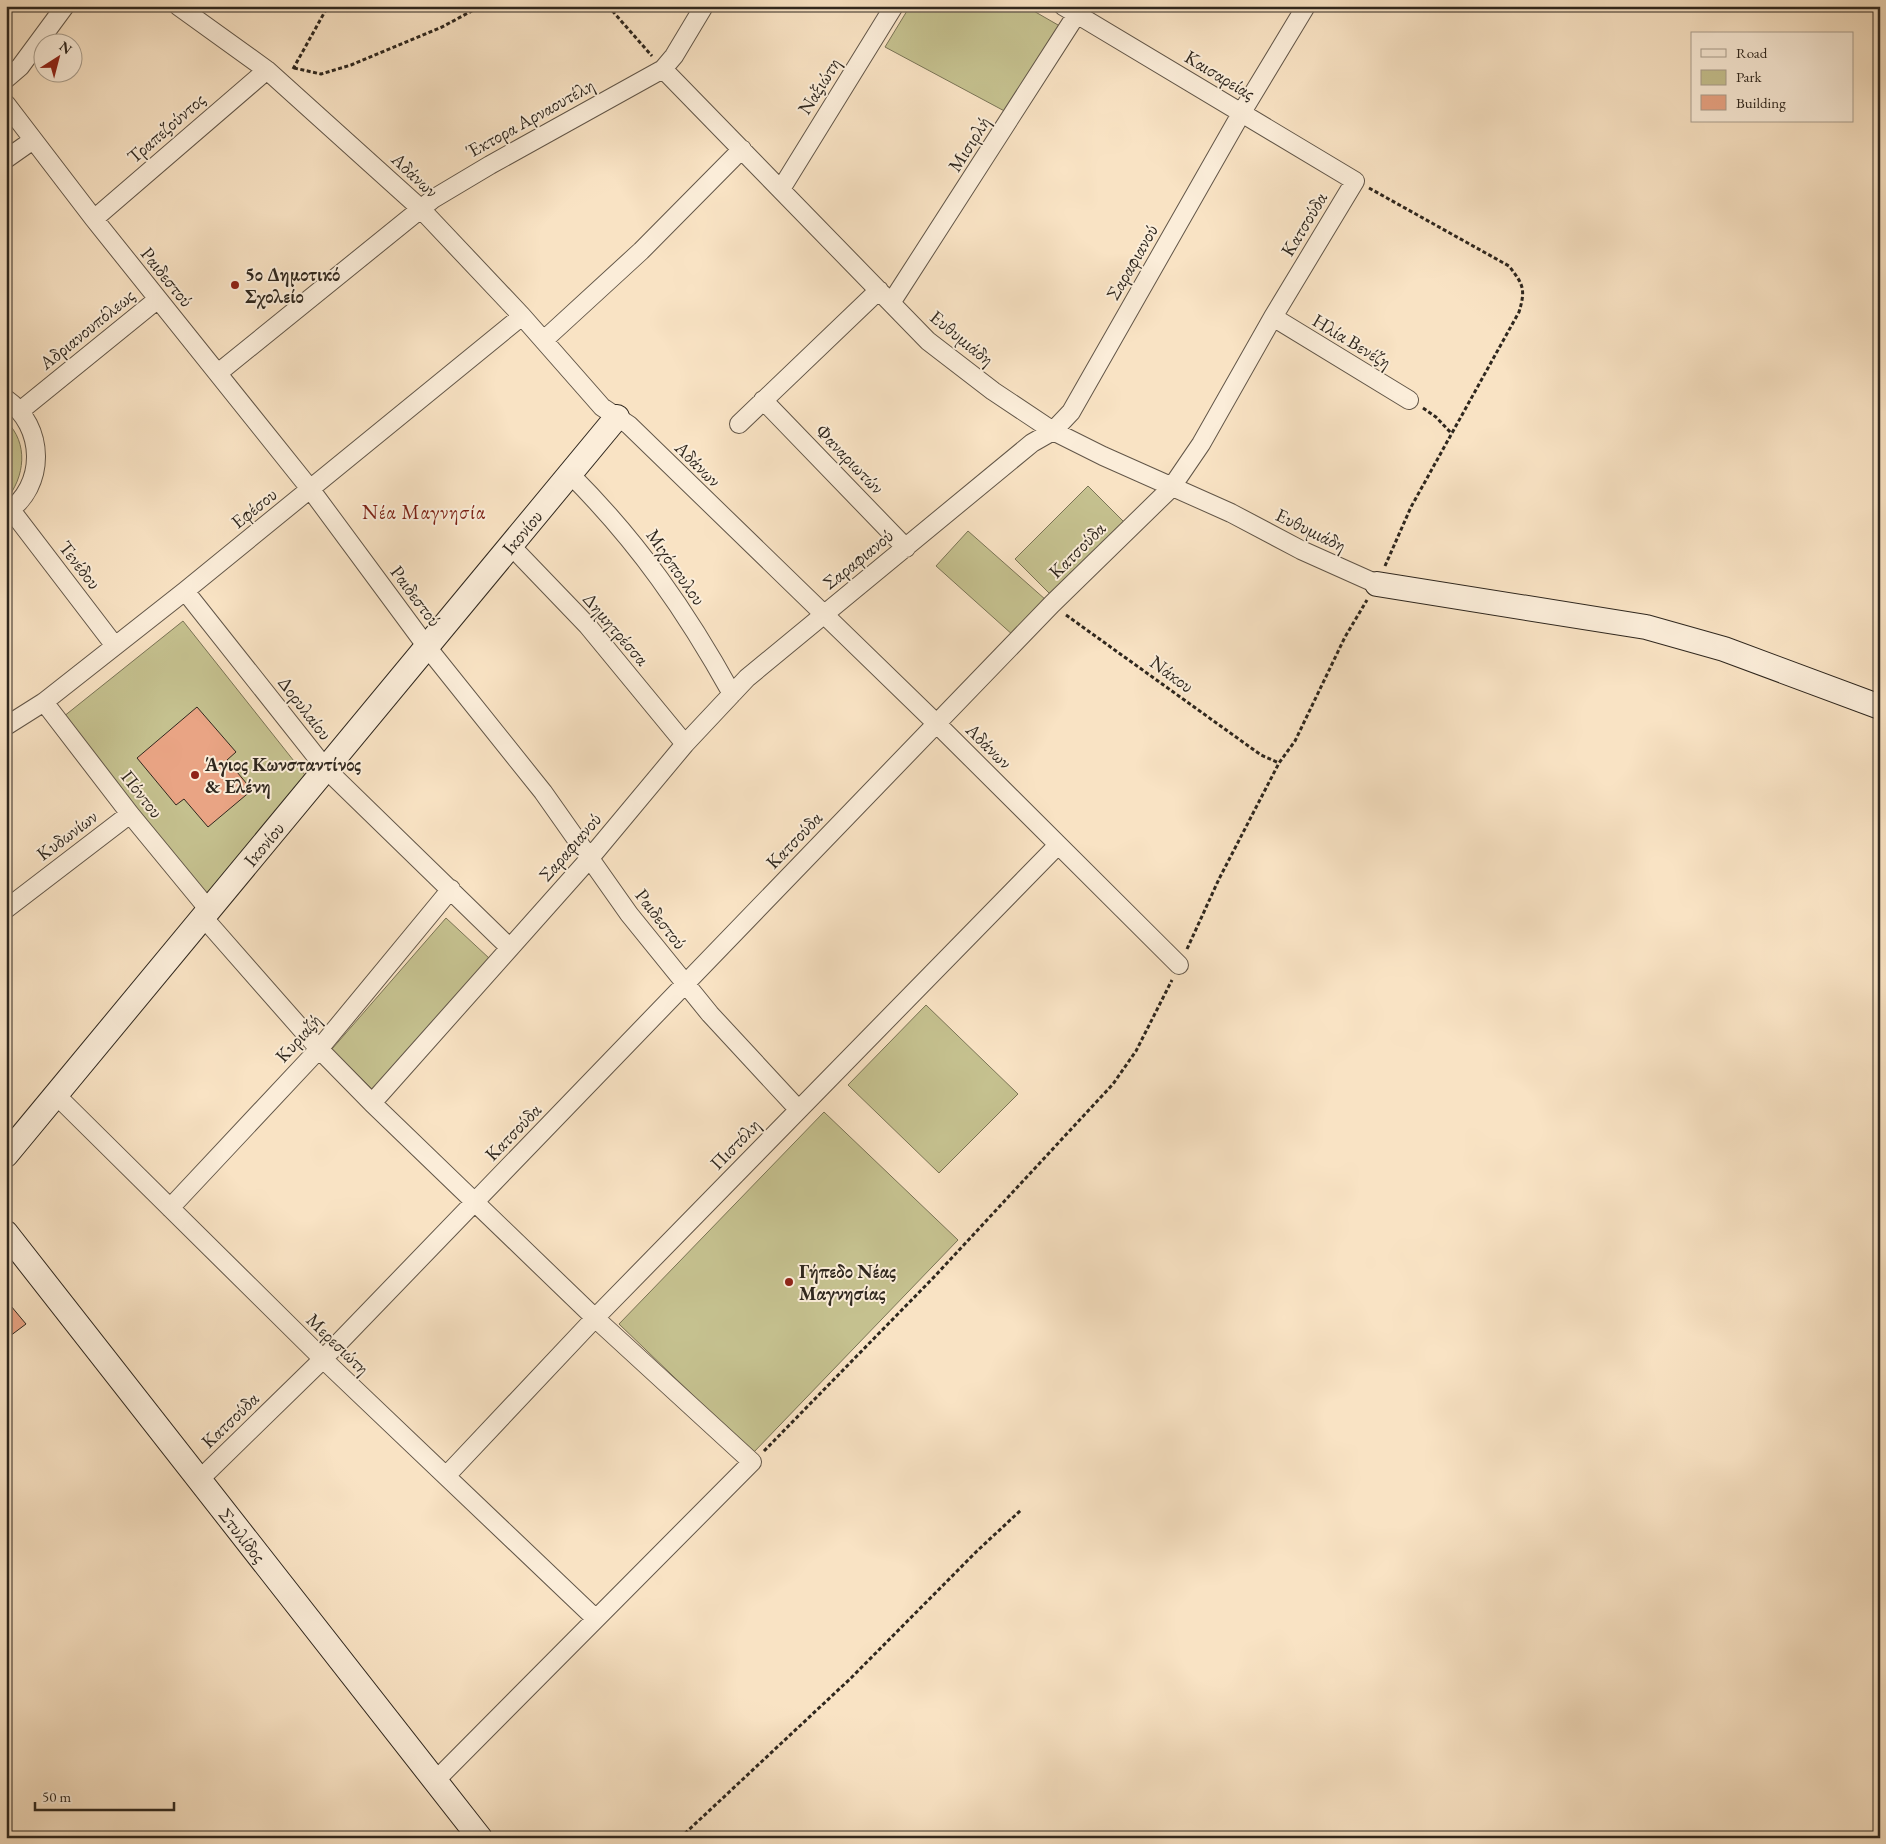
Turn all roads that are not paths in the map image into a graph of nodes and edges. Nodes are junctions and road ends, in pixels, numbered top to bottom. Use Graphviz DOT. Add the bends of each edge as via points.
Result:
graph roads {
  1 [pos="65,6"];
  2 [pos="178,6"];
  3 [pos="704,6"];
  4 [pos="894,6"];
  5 [pos="1306,6"];
  6 [pos="1074,9"];
  7 [pos="663,68"];
  8 [pos="267,70"];
  9 [pos="6,79"];
  10 [pos="6,104"];
  11 [pos="1242,112"];
  12 [pos="33,140"];
  13 [pos="742,149"];
  14 [pos="6,158"];
  15 [pos="1355,181"];
  16 [pos="781,189"];
  17 [pos="420,208"];
  18 [pos="94,219"];
  19 [pos="885,297"];
  20 [pos="158,300"];
  21 [pos="522,316"];
  22 [pos="1273,317"];
  23 [pos="544,340"];
  24 [pos="218,373"];
  25 [pos="6,399"];
  26 [pos="763,400"];
  27 [pos="1409,400"];
  28 [pos="20,411"];
  29 [pos="617,417"];
  30 [pos="739,424"];
  31 [pos="1053,431"];
  32 [pos="570,474"];
  33 [pos="1171,488"];
  34 [pos="311,490"];
  35 [pos="8,511"];
  36 [pos="510,546"];
  37 [pos="906,548"];
  38 [pos="1377,584"];
  39 [pos="186,591"];
  40 [pos="823,614"];
  41 [pos="115,646"];
  42 [pos="427,647"];
  43 [pos="732,694"];
  44 [pos="44,702"];
  45 [pos="1878,703"];
  46 [pos="937,724"];
  47 [pos="6,726"];
  48 [pos="686,744"];
  49 [pos="326,769"];
  50 [pos="130,814"];
  51 [pos="1058,845"];
  52 [pos="590,858"];
  53 [pos="451,889"];
  54 [pos="6,909"];
  55 [pos="206,913"];
  56 [pos="509,947"];
  57 [pos="1179,966"];
  58 [pos="684,984"];
  59 [pos="319,1049"];
  60 [pos="56,1095"];
  61 [pos="372,1103"];
  62 [pos="798,1109"];
  63 [pos="6,1155"];
  64 [pos="474,1203"];
  65 [pos="170,1208"];
  66 [pos="6,1233"];
  67 [pos="595,1318"];
  68 [pos="323,1359"];
  69 [pos="446,1476"];
  70 [pos="199,1480"];
  71 [pos="596,1619"];
  72 [pos="435,1781"];
  73 [pos="480,1838"];
  1 -- 9 [label="street" via="20,67"];
  2 -- 8 [label="street, Αδάνων"];
  3 -- 7 [label="street" via="674,56"];
  4 -- 16 [label="street, Ναξιώτη"];
  5 -- 11 [label="street, Σαραφιανού"];
  6 -- 11 [label="street, Καισαρείας"];
  6 -- 19 [label="street, Μισιρλή"];
  7 -- 13 [label="street, Ευθυμιάδη"];
  7 -- 17 [label="street, Έκτορα Αρναουτέλη" via="473,174"];
  8 -- 17 [label="street, Αδάνων"];
  8 -- 18 [label="street, Τραπεζούντος"];
  10 -- 12 [label="street, Ραιδεστού"];
  11 -- 15 [label="street, Καισαρείας"];
  11 -- 31 [label="street, Σαραφιανού" via="1071,412"];
  12 -- 14 [label="street"];
  12 -- 18 [label="street, Ραιδεστού"];
  13 -- 16 [label="street, Ευθυμιάδη"];
  13 -- 23 [label="street" via="641,251"];
  15 -- 22 [label="street, Κατσούδα"];
  16 -- 19 [label="street, Ευθυμιάδη"];
  17 -- 21 [label="street, Αδάνων"];
  17 -- 24 [label="street, Έκτορα Αρναουτέλη"];
  18 -- 20 [label="street, Ραιδεστού"];
  19 -- 26 [label="street, Μισιρλή"];
  19 -- 31 [label="street, Ευθυμιάδη" via="928,341"];
  20 -- 24 [label="street, Ραιδεστού"];
  20 -- 28 [label="street, Αδριανουπόλεως"];
  21 -- 23 [label="street, Αδάνων"];
  21 -- 34 [label="street, Εφέσου"];
  22 -- 27 [label="street, Ηλία Βενέζη"];
  22 -- 33 [label="street, Κατσούδα" via="1201,444"];
  23 -- 29 [label="street, Αδάνων" via="602,407"];
  24 -- 34 [label="street, Ραιδεστού"];
  25 -- 28 [label="street"];
  26 -- 30 [label="street, Μισιρλή"];
  26 -- 37 [label="street, Φαναριωτών"];
  28 -- 35 [label="street" via="34,437 36,464 28,489"];
  29 -- 32 [label="street, Ικονίου"];
  29 -- 40 [label="street, Αδάνων" via="629,425"];
  31 -- 33 [label="street, Ευθυμιάδη"];
  31 -- 37 [label="street, Σαραφιανού" via="1032,443"];
  32 -- 36 [label="street, Ικονίου"];
  32 -- 43 [label="street, Μιχόπουλου" via="633,541 666,584"];
  33 -- 38 [label="street, Ευθυμιάδη"];
  33 -- 46 [label="street, Κατσούδα" via="1052,604"];
  34 -- 39 [label="street, Εφέσου"];
  34 -- 42 [label="street, Ραιδεστού"];
  35 -- 41 [label="street, Τενέδου"];
  36 -- 42 [label="street, Ικονίου"];
  36 -- 48 [label="street, Δημητρέσσα" via="588,625"];
  37 -- 40 [label="street, Σαραφιανού"];
  38 -- 45 [label="street" via="1646,627 1724,649"];
  39 -- 41 [label="street, Εφέσου"];
  39 -- 49 [label="street, Δορυλαίου"];
  40 -- 43 [label="street, Σαραφιανού" via="746,678"];
  40 -- 46 [label="street, Αδάνων"];
  41 -- 44 [label="street, Εφέσου"];
  42 -- 49 [label="street, Ικονίου"];
  42 -- 52 [label="street, Ραιδεστού" via="543,792"];
  43 -- 48 [label="street, Σαραφιανού"];
  44 -- 47 [label="street, Εφέσου"];
  44 -- 50 [label="street, Πόντου"];
  46 -- 51 [label="street, Αδάνων"];
  46 -- 58 [label="street, Κατσούδα"];
  48 -- 52 [label="street, Σαραφιανού"];
  49 -- 53 [label="street, Δορυλαίου"];
  49 -- 55 [label="street, Ικονίου"];
  50 -- 54 [label="street, Κυδωνίων"];
  50 -- 55 [label="street, Πόντου"];
  51 -- 57 [label="street, Αδάνων"];
  51 -- 62 [label="street, Πιστόλη"];
  52 -- 56 [label="street, Σαραφιανού"];
  52 -- 58 [label="street, Ραιδεστού"];
  53 -- 56 [label="street, Δορυλαίου"];
  53 -- 59 [label="street, Κυριαζή"];
  55 -- 59 [label="street, Πόντου"];
  55 -- 60 [label="street, Ικονίου"];
  56 -- 61 [label="street, Σαραφιανού"];
  58 -- 62 [label="street, Ραιδεστού"];
  58 -- 64 [label="street, Κατσούδα"];
  59 -- 61 [label="street, Πόντου"];
  59 -- 65 [label="street, Κυριαζή"];
  60 -- 63 [label="street, Ικονίου"];
  60 -- 65 [label="street, Μερεσιώτη"];
  61 -- 64 [label="street, Πόντου"];
  62 -- 67 [label="street, Πιστόλη"];
  64 -- 67 [label="street, Πόντου"];
  64 -- 68 [label="street, Κατσούδα"];
  65 -- 68 [label="street, Μερεσιώτη"];
  66 -- 70 [label="street, Στυλίδος"];
  67 -- 69 [label="street, Πιστόλη"];
  67 -- 71 [label="street, Πόντου" via="752,1462"];
  68 -- 69 [label="street, Μερεσιώτη"];
  68 -- 70 [label="street, Κατσούδα"];
  69 -- 71 [label="street, Μερεσιώτη"];
  70 -- 72 [label="street, Στυλίδος"];
  71 -- 72 [label="street"];
  72 -- 73 [label="street, Στυλίδος"];
}
